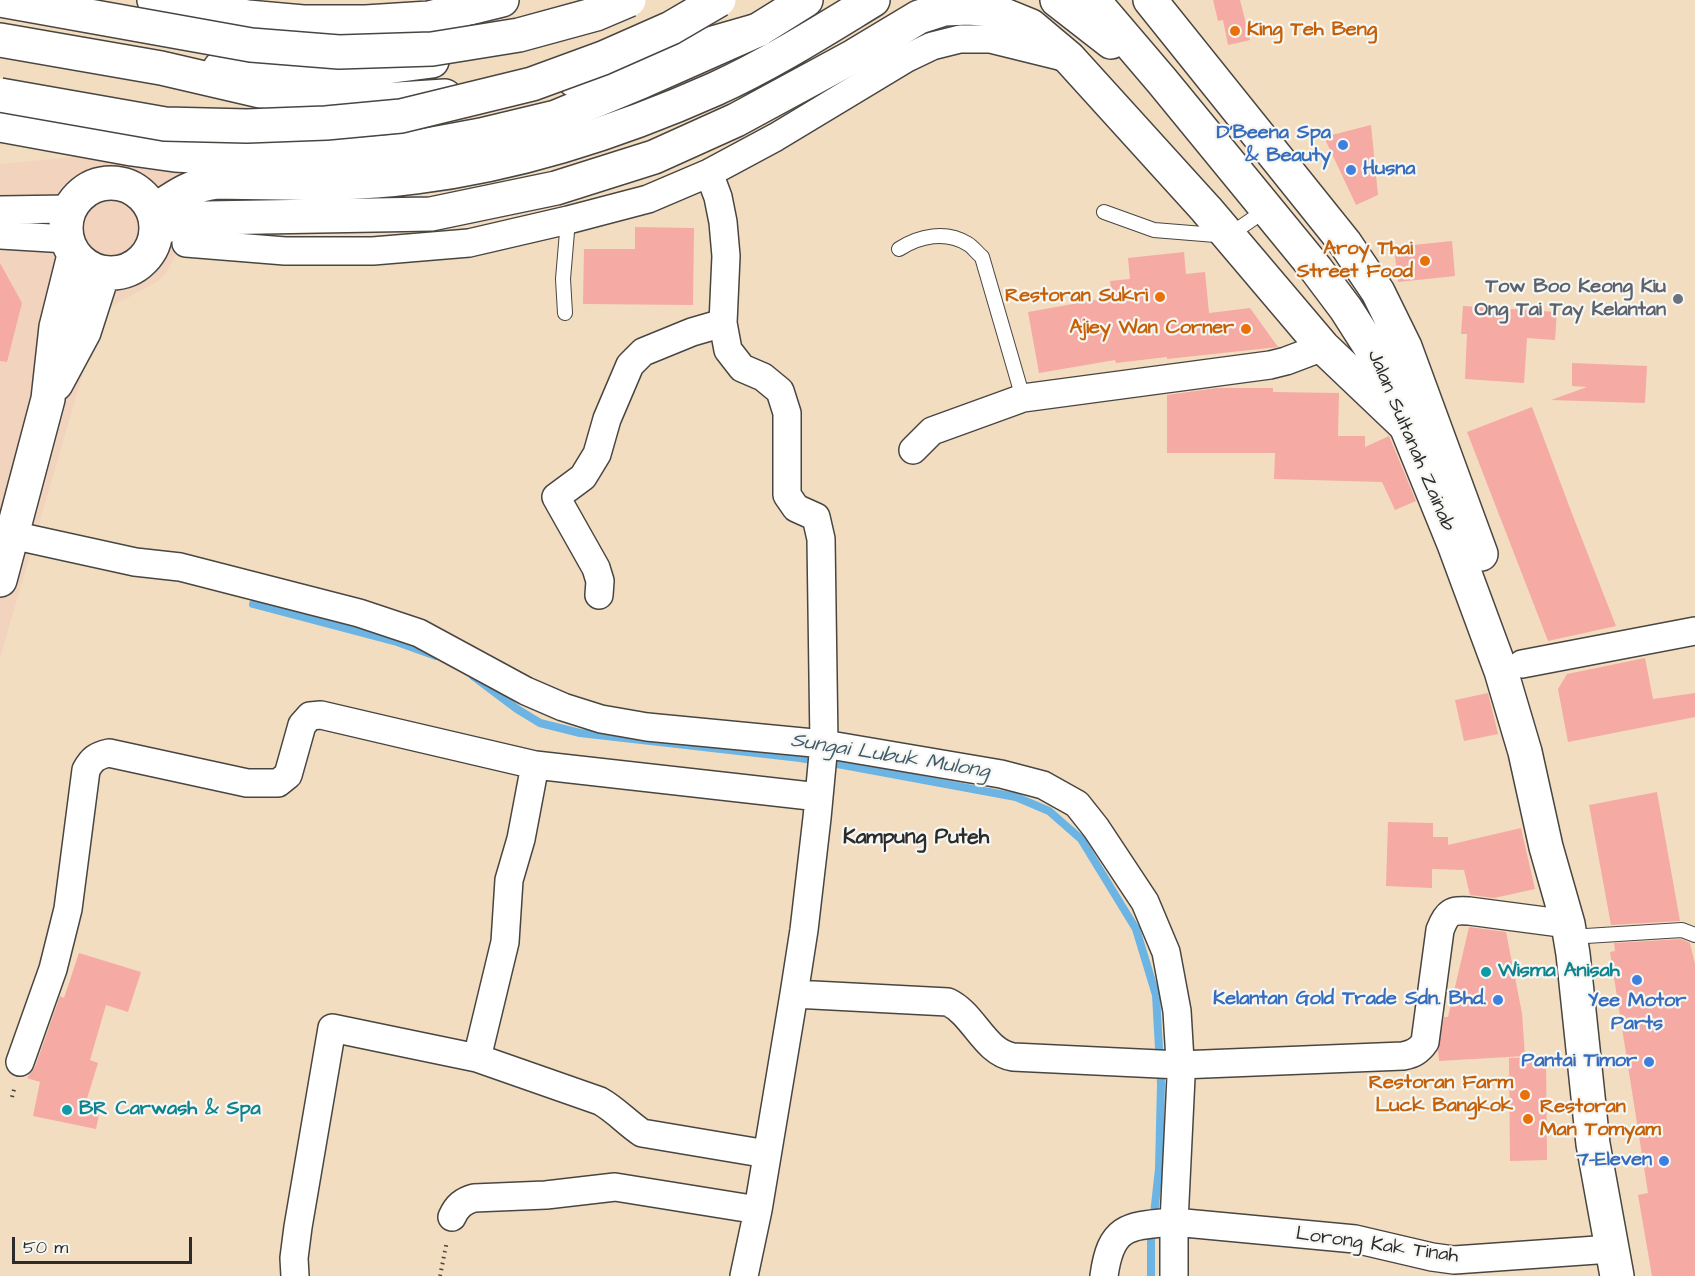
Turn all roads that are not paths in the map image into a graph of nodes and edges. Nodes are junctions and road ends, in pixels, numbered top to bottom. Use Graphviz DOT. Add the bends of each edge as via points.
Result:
graph roads {
  1 [pos="0,0"];
  2 [pos="154,0"];
  3 [pos="502,0"];
  4 [pos="595,0"];
  5 [pos="629,0"];
  6 [pos="719,0"];
  7 [pos="806,0"];
  8 [pos="873,0"];
  9 [pos="1057,0"];
  10 [pos="1093,0"];
  11 [pos="1159,8"];
  12 [pos="1016,19"];
  13 [pos="758,30"];
  14 [pos="990,39"];
  15 [pos="0,40"];
  16 [pos="1069,58"];
  17 [pos="161,68"];
  18 [pos="1162,81"];
  19 [pos="0,95"];
  20 [pos="0,125"];
  21 [pos="709,173"];
  22 [pos="1267,209"];
  23 [pos="0,210"];
  24 [pos="1104,212"];
  25 [pos="568,220"];
  26 [pos="166,228"];
  27 [pos="70,234"];
  28 [pos="0,235"];
  29 [pos="1228,236"];
  30 [pos="899,249"];
  31 [pos="102,273"];
  32 [pos="565,313"];
  33 [pos="723,323"];
  34 [pos="1323,347"];
  35 [pos="1023,398"];
  36 [pos="48,399"];
  37 [pos="1406,426"];
  38 [pos="913,450"];
  39 [pos="12,535"];
  40 [pos="0,580"];
  41 [pos="599,595"];
  42 [pos="1695,631"];
  43 [pos="1522,664"];
  44 [pos="824,748"];
  45 [pos="535,765"];
  46 [pos="819,797"];
  47 [pos="1569,931"];
  48 [pos="1695,936"];
  49 [pos="794,994"];
  50 [pos="477,1058"];
  51 [pos="20,1062"];
  52 [pos="1180,1065"];
  53 [pos="767,1154"];
  54 [pos="758,1210"];
  55 [pos="452,1217"];
  56 [pos="1174,1222"];
  57 [pos="1614,1262"];
  58 [pos="295,1276"];
  59 [pos="744,1276"];
  60 [pos="1104,1276"];
  61 [pos="1174,1276"];
  1 -- 5 [label="main road, bridge" via="251,45 339,52 432,48 519,35 596,14"];
  2 -- 3 [label="main road" via="248,17 303,22 429,18"];
  4 -- 17 [label="main road" via="553,27 480,54 341,69"];
  6 -- 19 [label="main road, bridge" via="671,28 532,84 401,116 270,125 165,124"];
  7 -- 13 [label="main road"];
  8 -- 26 [label="main road" via="800,45 717,88 564,145 487,165 416,177 333,183 202,184 185,191"];
  9 -- 18 [label="main road"];
  10 -- 18 [label="main road, Jalan Sultanah Zainab"];
  11 -- 43 [label="main road, Jalan Sultanah Zainab" via="1345,243 1378,292 1405,347"];
  12 -- 14 [label="street" via="1012,30"];
  12 -- 16 [label="main road" via="1031,26"];
  12 -- 26 [label="main road" via="992,10 969,8 944,9 919,17 736,120 654,157 556,188 431,214 207,218 181,221"];
  13 -- 17 [label="main road" via="542,87 440,97 383,100 260,91"];
  13 -- 20 [label="main road" via="556,117 395,151 231,159 132,149"];
  14 -- 16 [label="street"];
  14 -- 21 [label="street" via="960,39 932,46"];
  15 -- 17 [label="main road"];
  16 -- 29 [label="main road"];
  18 -- 22 [label="main road, Jalan Sultanah Zainab"];
  21 -- 25 [label="street" via="648,199"];
  21 -- 33 [label="street" via="723,222"];
  22 -- 29 [label="lane"];
  22 -- 37 [label="main road, Jalan Sultanah Zainab" via="1352,318 1369,345"];
  23 -- 27 [label="street"];
  24 -- 29 [label="lane" via="1154,230"];
  25 -- 26 [label="street" via="469,243 373,251 285,251"];
  25 -- 32 [label="lane" via="563,279"];
  26 -- 27 [label="main road" via="146,198 134,189 106,183 79,196"];
  26 -- 31 [label="main road" via="140,264 116,274"];
  27 -- 28 [label="street"];
  27 -- 31 [label="main road" via="82,263"];
  27 -- 36 [label="main road"];
  29 -- 34 [label="main road"];
  30 -- 35 [label="lane" via="914,240 954,237 969,244 982,257"];
  31 -- 36 [label="main road" via="84,332"];
  33 -- 41 [label="street" via="643,352 630,365 597,453 583,477 556,497 596,568"];
  33 -- 44 [label="street" via="728,350 742,368 763,377 780,391 786,413 786,495 796,507 816,518 821,539"];
  34 -- 35 [label="street" via="1270,364"];
  34 -- 37 [label="main road"];
  35 -- 38 [label="street" via="932,431"];
  36 -- 39 [label="main road"];
  37 -- 47 [label="main road, Jalan Sultanah Zainab" via="1501,671"];
  39 -- 40 [label="main road"];
  39 -- 44 [label="street" via="180,567 359,613 419,633 526,691 601,719"];
  42 -- 43 [label="street"];
  43 -- 47 [label="main road, Jalan Sultanah Zainab" via="1564,843"];
  44 -- 46 [label="street"];
  44 -- 52 [label="street" via="1001,774 1043,785 1077,804 1145,902 1166,952 1177,1011"];
  45 -- 46 [label="street"];
  45 -- 50 [label="street" via="509,880 505,942"];
  45 -- 51 [label="street" via="321,715 310,716 302,725 288,775 278,783 247,783 109,753 99,755 86,770 68,909 56,959"];
  46 -- 49 [label="street"];
  47 -- 48 [label="lane" via="1682,930"];
  47 -- 52 [label="street" via="1454,910 1440,930 1425,1042 1412,1054"];
  47 -- 57 [label="main road, Jalan Sultanah Zainab" via="1593,1144"];
  49 -- 52 [label="street" via="948,1002 996,1050 1007,1056"];
  49 -- 53 [label="street"];
  50 -- 53 [label="street" via="600,1101 642,1133"];
  50 -- 58 [label="street" via="332,1028 298,1227"];
  52 -- 56 [label="street"];
  53 -- 54 [label="street"];
  54 -- 55 [label="street" via="611,1186 546,1195 474,1198 460,1204"];
  54 -- 59 [label="street"];
  56 -- 57 [label="street, Lorong Kak Tinah" via="1355,1239 1454,1260"];
  56 -- 60 [label="street, Lorong Kak Tinah" via="1126,1229 1113,1241"];
  56 -- 61 [label="street"];
}
